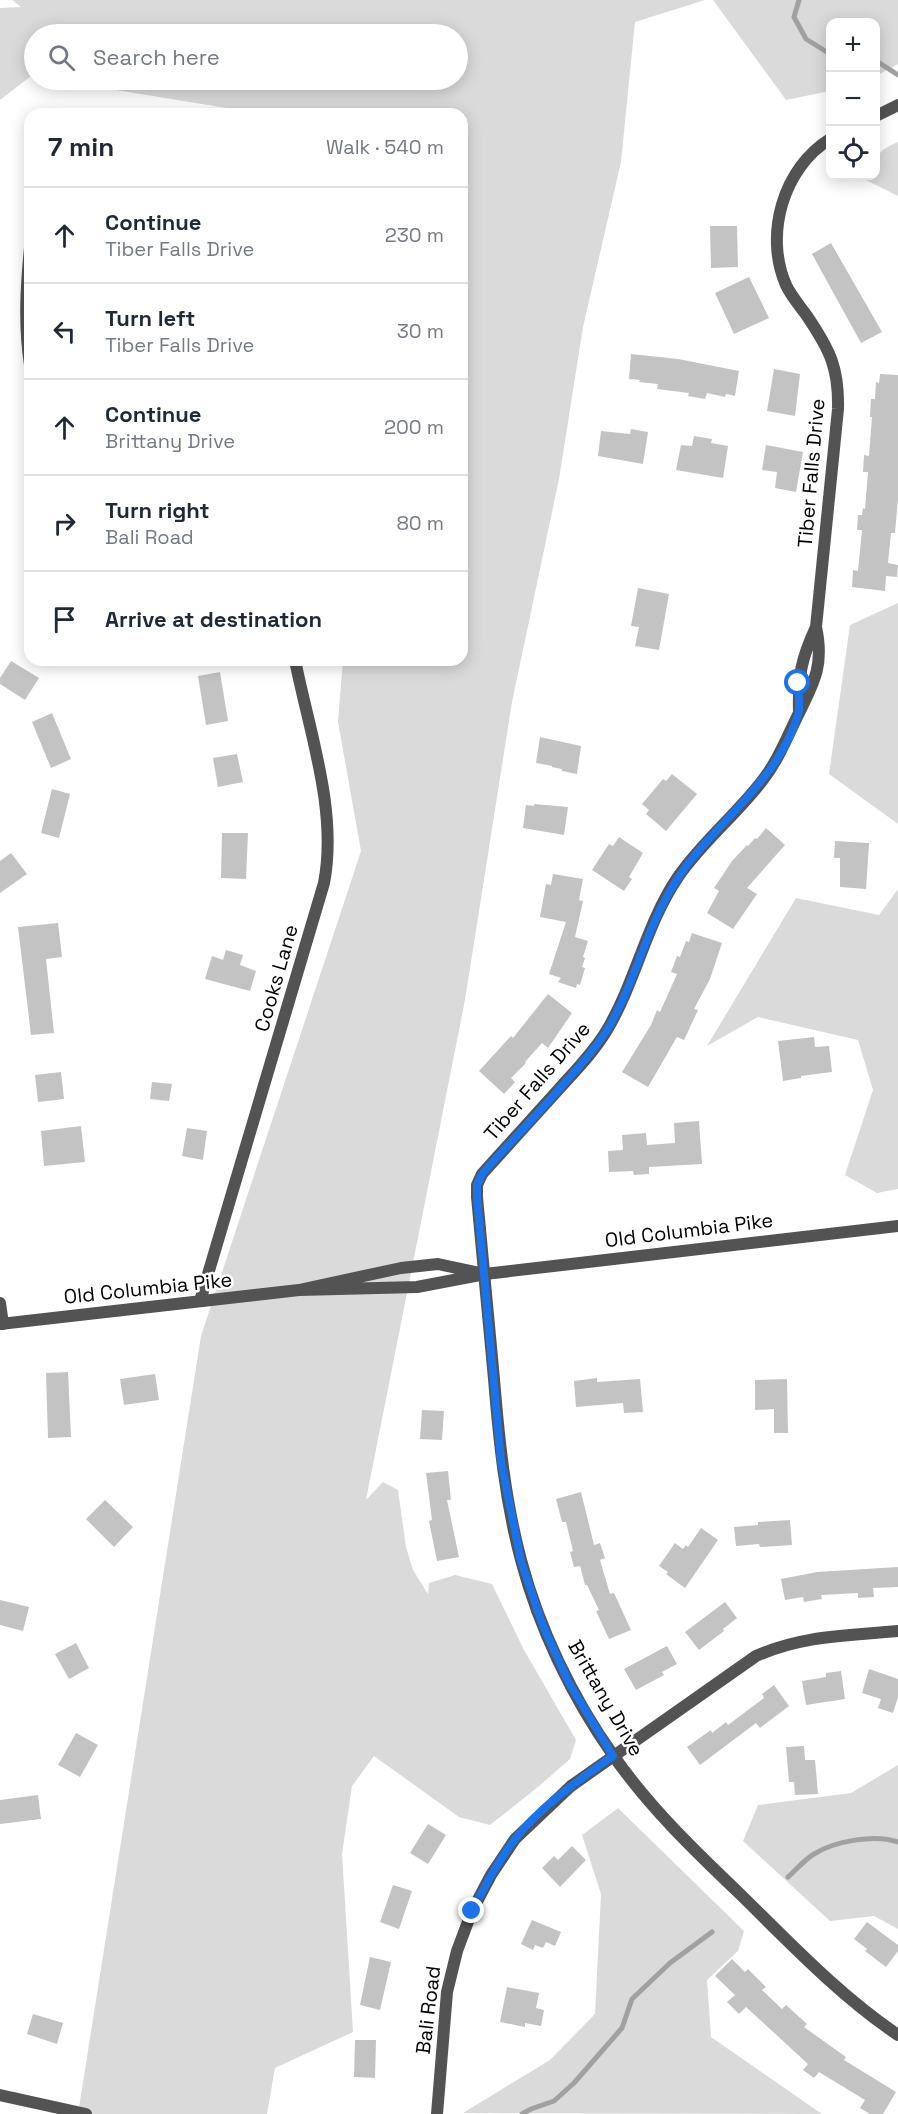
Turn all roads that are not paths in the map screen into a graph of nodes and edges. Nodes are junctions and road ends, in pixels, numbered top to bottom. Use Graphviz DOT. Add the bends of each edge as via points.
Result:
graph roads {
  1 [pos="898,105"];
  2 [pos="880,114"];
  3 [pos="826,143"];
  4 [pos="816,627"];
  5 [pos="296,666"];
  6 [pos="799,713"];
  7 [pos="898,1226"];
  8 [pos="485,1274"];
  9 [pos="299,1290"];
  10 [pos="200,1301"];
  11 [pos="0,1303"];
  12 [pos="1,1324"];
  13 [pos="898,1631"];
  14 [pos="613,1756"];
  15 [pos="898,2035"];
  16 [pos="0,2094"];
  17 [pos="86,2114"];
  18 [pos="437,2114"];
  1 -- 2 [label="street"];
  3 -- 4 [label="street, Tiber Falls Drive" via="796,174 779,214 777,233 787,287 828,349 839,386"];
  4 -- 6 [label="street, Tiber Falls Drive" via="802,662"];
  4 -- 6 [label="street, Tiber Falls Drive" via="820,645 818,669"];
  5 -- 10 [label="street, Cooks Lane" via="328,816 329,860"];
  6 -- 8 [label="street, Tiber Falls Drive" via="762,781 698,852 668,894 606,1031 587,1058 482,1174 477,1197"];
  7 -- 8 [label="street, Old Columbia Pike"];
  8 -- 9 [label="street, Old Columbia Pike" via="417,1287"];
  8 -- 9 [label="street, Old Columbia Pike" via="438,1264"];
  8 -- 14 [label="street, Brittany Drive" via="501,1461 521,1561 543,1626 569,1683"];
  9 -- 10 [label="street, Old Columbia Pike"];
  10 -- 12 [label="street, Old Columbia Pike"];
  11 -- 12 [label="street"];
  13 -- 14 [label="street, Bali Road" via="803,1639 777,1646 756,1656"];
  14 -- 15 [label="street, Brittany Drive" via="659,1813 708,1863 831,1983"];
  14 -- 18 [label="street, Bali Road" via="571,1786 515,1839 472,1911 447,1992"];
  16 -- 17 [label="street"];
}
